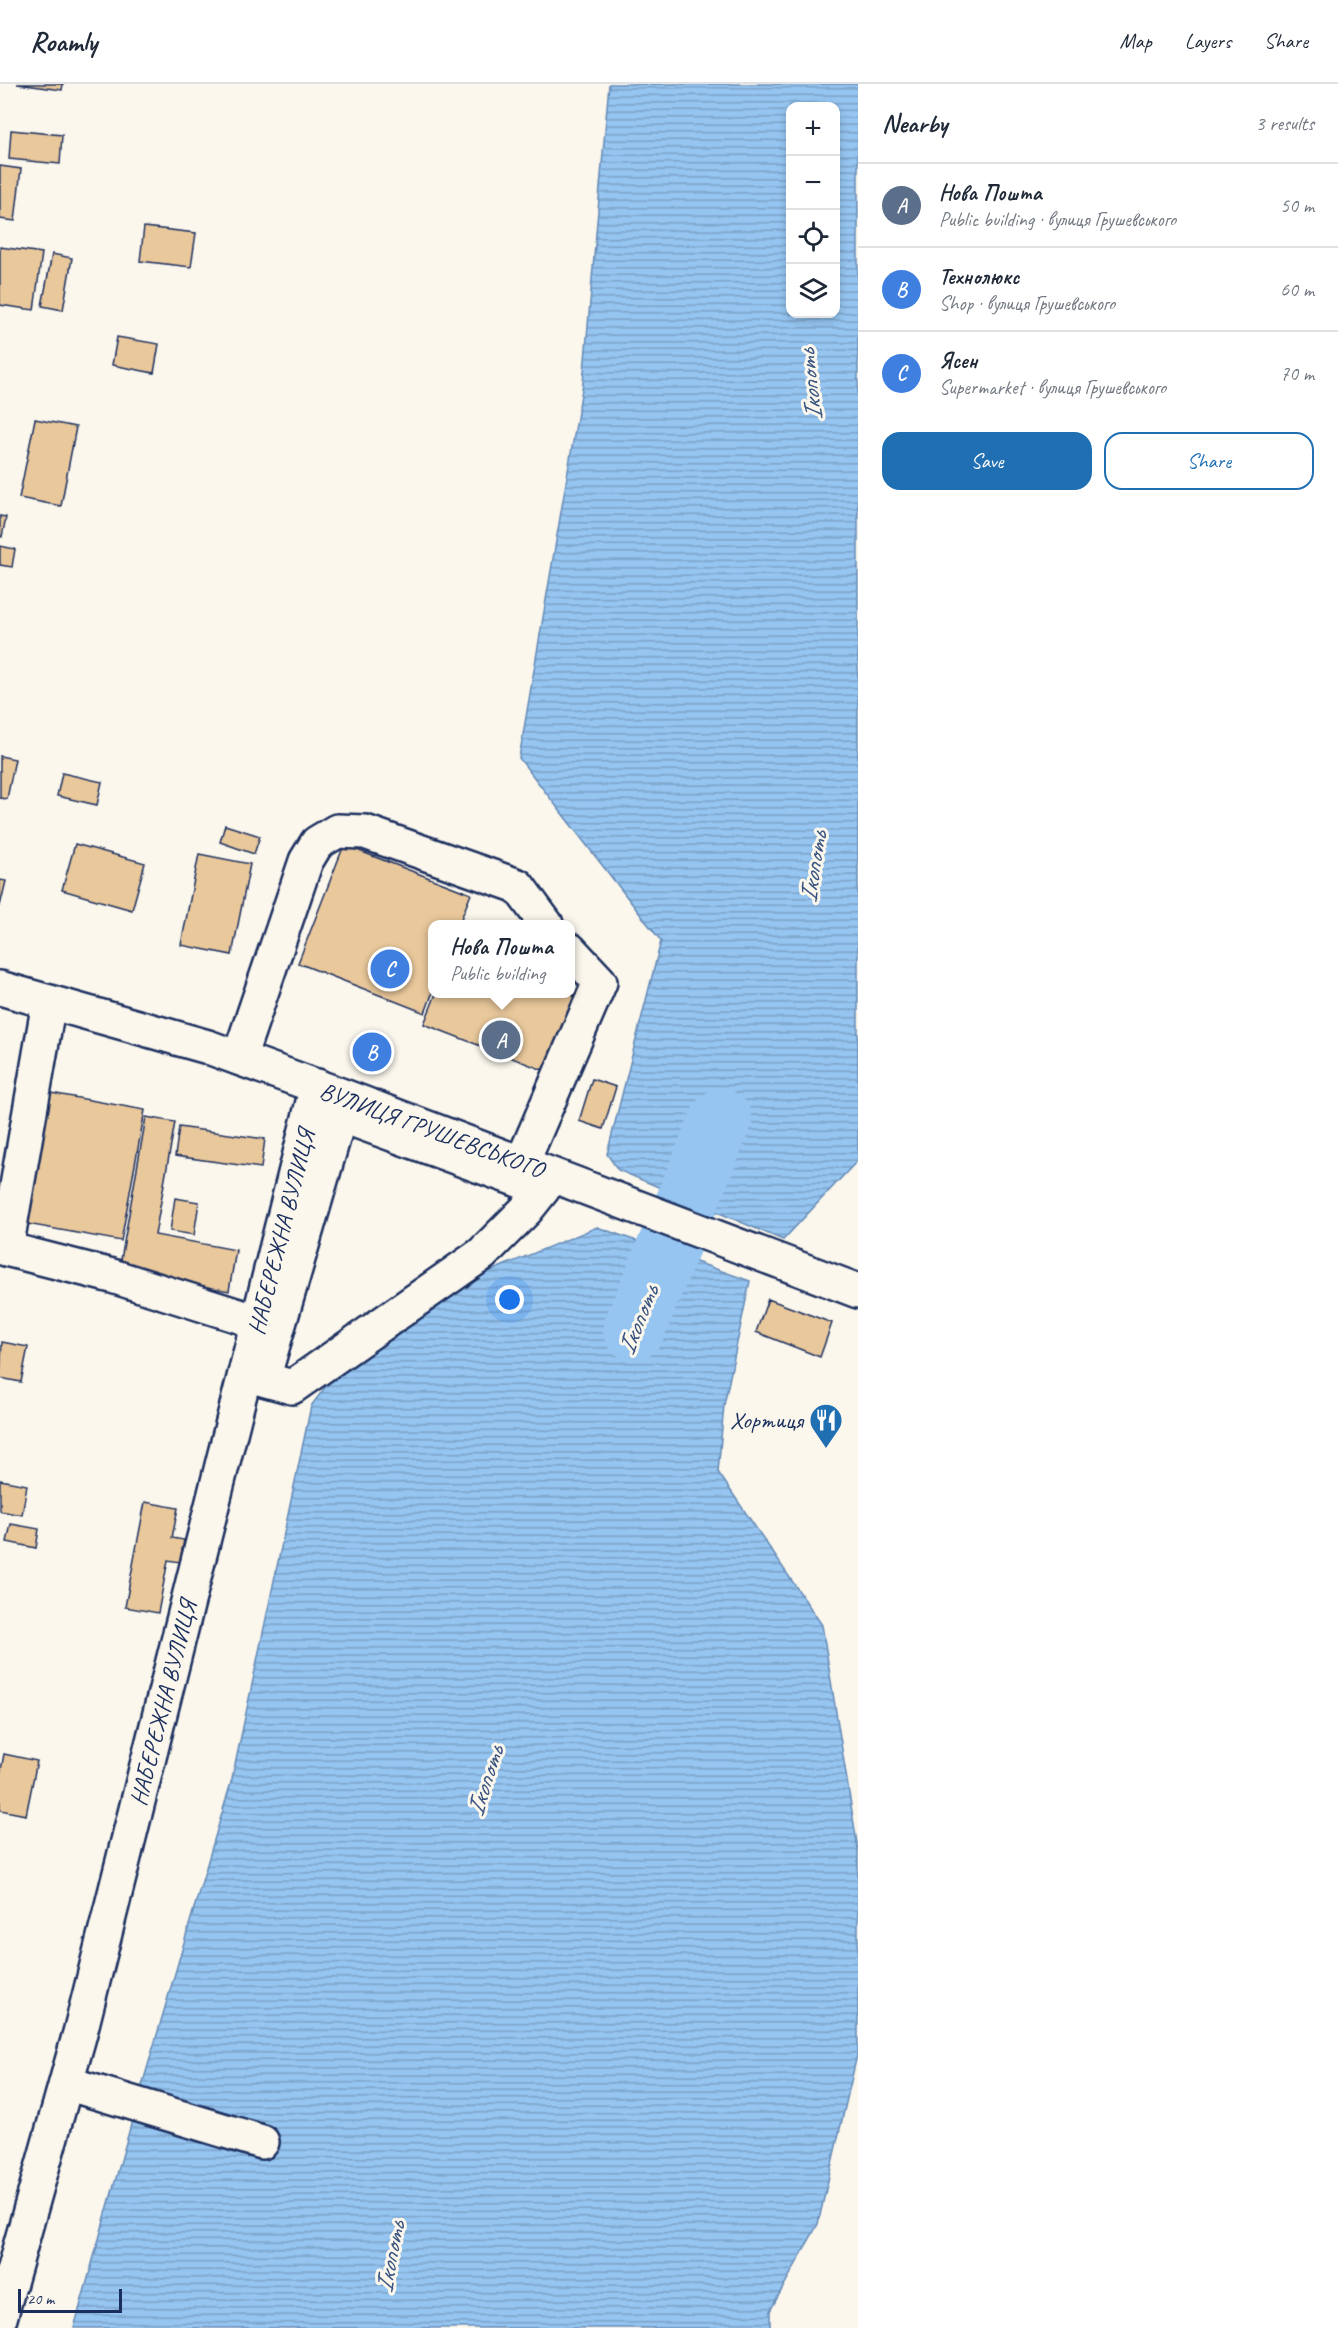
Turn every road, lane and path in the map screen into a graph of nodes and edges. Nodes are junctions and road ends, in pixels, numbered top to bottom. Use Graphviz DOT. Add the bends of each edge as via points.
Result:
graph roads {
  1 [pos="543,920"];
  2 [pos="575,955"];
  3 [pos="0,988"];
  4 [pos="48,1002"];
  5 [pos="239,1058"];
  6 [pos="317,1086"];
  7 [pos="535,1168"];
  8 [pos="858,1291"];
  9 [pos="258,1322"];
  10 [pos="263,1379"];
  11 [pos="66,2083"];
  12 [pos="261,2142"];
  13 [pos="0,2318"];
  1 -- 5 [label="street" via="519,886 365,832 337,831 317,843 306,861"];
  2 -- 7 [label="street" via="600,982"];
  3 -- 4 [label="street, ВУЛИЦЯ ГРУШЕВСЬКОГО"];
  4 -- 5 [label="street, ВУЛИЦЯ ГРУШЕВСЬКОГО"];
  4 -- 9 [label="street" via="6,1249 112,1276"];
  5 -- 6 [label="street, ВУЛИЦЯ ГРУШЕВСЬКОГО"];
  6 -- 7 [label="street, ВУЛИЦЯ ГРУШЕВСЬКОГО"];
  6 -- 9 [label="street, НАБЕРЕЖНА ВУЛИЦЯ"];
  7 -- 8 [label="street, ВУЛИЦЯ ГРУШЕВСЬКОГО"];
  9 -- 11 [label="street, НАБЕРЕЖНА ВУЛИЦЯ"];
  10 -- 10 [label="street" via="291,1387 482,1254 543,1189 340,1116"];
  11 -- 12 [label="street"];
  11 -- 13 [label="street, НАБЕРЕЖНА ВУЛИЦЯ"];
}
